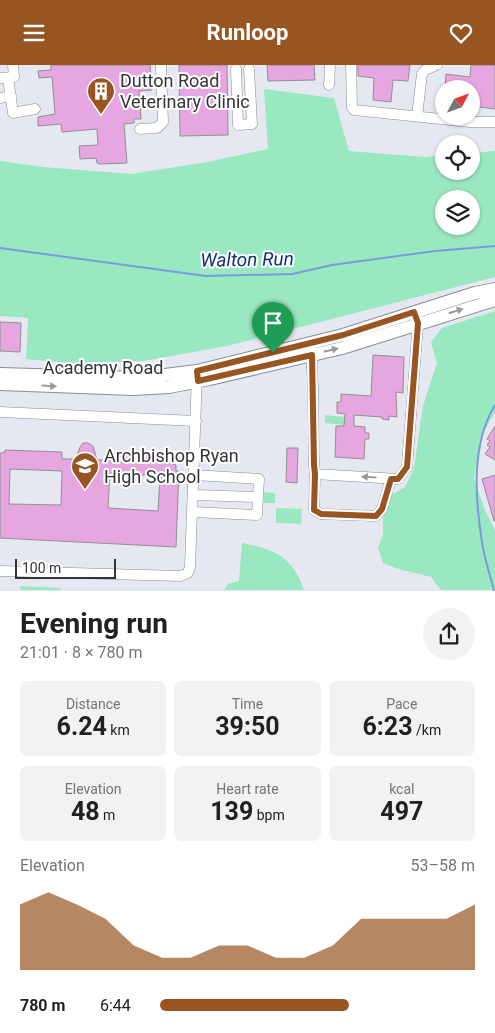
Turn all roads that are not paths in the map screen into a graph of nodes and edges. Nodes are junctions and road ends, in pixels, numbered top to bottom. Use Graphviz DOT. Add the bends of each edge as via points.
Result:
graph roads {
  1 [pos="13,65"];
  2 [pos="161,65"];
  3 [pos="330,65"];
  4 [pos="351,65"];
  5 [pos="437,65"];
  6 [pos="236,67"];
  7 [pos="249,67"];
  8 [pos="4,78"];
  9 [pos="329,85"];
  10 [pos="5,97"];
  11 [pos="35,109"];
  12 [pos="417,117"];
  13 [pos="495,122"];
  14 [pos="140,129"];
  15 [pos="495,289"];
  16 [pos="495,300"];
  17 [pos="416,317"];
  18 [pos="311,349"];
  19 [pos="0,374"];
  20 [pos="197,376"];
  21 [pos="0,384"];
  22 [pos="0,412"];
  23 [pos="196,421"];
  24 [pos="315,474"];
  25 [pos="194,475"];
  26 [pos="391,479"];
  27 [pos="193,495"];
  28 [pos="258,497"];
  29 [pos="193,512"];
  30 [pos="0,571"];
  1 -- 8 [label="lane" via="14,77"];
  2 -- 14 [label="lane" via="162,122 157,129"];
  3 -- 9 [label="lane"];
  4 -- 12 [label="lane" via="354,111"];
  5 -- 12 [label="lane" via="422,74"];
  6 -- 7 [label="lane"];
  6 -- 7 [label="lane" via="238,125 252,125"];
  8 -- 10 [label="lane"];
  10 -- 11 [label="lane" via="13,113"];
  12 -- 13 [label="lane"];
  15 -- 17 [label="main road, Academy Road" via="475,293"];
  17 -- 16 [label="main road, Academy Road, one-way"];
  17 -- 18 [label="main road, Academy Road" via="343,335"];
  17 -- 26 [label="lane" via="407,467 398,479"];
  18 -- 20 [label="main road, Academy Road"];
  18 -- 24 [label="lane"];
  19 -- 20 [label="main road, Academy Road" via="141,378"];
  21 -- 20 [label="main road, Academy Road, one-way" via="133,389 169,387"];
  20 -- 23 [label="lane"];
  22 -- 23 [label="lane"];
  23 -- 25 [label="lane"];
  26 -- 24 [label="lane, one-way"];
  24 -- 26 [label="lane" via="314,510 321,514 376,516 382,509"];
  25 -- 27 [label="lane"];
  25 -- 28 [label="lane" via="258,479"];
  27 -- 28 [label="lane"];
  27 -- 29 [label="lane"];
  28 -- 29 [label="lane" via="257,515"];
  29 -- 30 [label="lane" via="190,567 188,573 181,576"];
}
